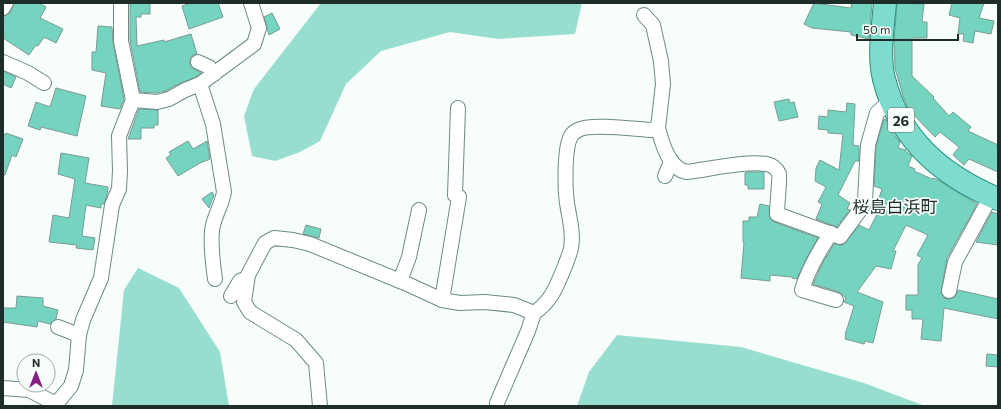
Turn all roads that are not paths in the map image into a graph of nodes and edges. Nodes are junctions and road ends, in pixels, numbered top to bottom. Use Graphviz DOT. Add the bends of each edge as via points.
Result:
graph roads {
  1 [pos="6,3"];
  2 [pos="121,3"];
  3 [pos="251,3"];
  4 [pos="885,3"];
  5 [pos="3,8"];
  6 [pos="644,16"];
  7 [pos="3,62"];
  8 [pos="198,62"];
  9 [pos="214,74"];
  10 [pos="44,83"];
  11 [pos="200,84"];
  12 [pos="133,100"];
  13 [pos="892,100"];
  14 [pos="458,108"];
  15 [pos="658,128"];
  16 [pos="671,162"];
  17 [pos="665,176"];
  18 [pos="995,198"];
  19 [pos="419,210"];
  20 [pos="831,233"];
  21 [pos="215,279"];
  22 [pos="247,279"];
  23 [pos="400,281"];
  24 [pos="949,291"];
  25 [pos="231,296"];
  26 [pos="442,300"];
  27 [pos="836,300"];
  28 [pos="534,313"];
  29 [pos="58,327"];
  30 [pos="79,335"];
  31 [pos="3,388"];
  32 [pos="56,405"];
  33 [pos="320,406"];
  34 [pos="497,406"];
  1 -- 5 [label="street"];
  2 -- 12 [label="street" via="121,41"];
  3 -- 9 [label="street" via="259,28 254,44"];
  4 -- 13 [label="main road, 26" via="882,47 884,79"];
  6 -- 15 [label="street" via="653,25 662,61 663,84"];
  7 -- 10 [label="street"];
  8 -- 9 [label="street" via="209,67"];
  9 -- 11 [label="street"];
  11 -- 12 [label="street" via="157,102"];
  11 -- 21 [label="street" via="213,124 224,192 213,226"];
  12 -- 30 [label="street" via="118,136 119,189 112,206 102,278"];
  13 -- 18 [label="main road, 26" via="908,131 934,162 955,178"];
  13 -- 20 [label="street" via="877,113 868,145 863,206 840,237"];
  14 -- 26 [label="street" via="455,195 459,197"];
  15 -- 16 [label="street"];
  15 -- 28 [label="street" via="651,130 595,127 579,129 571,135 566,176 571,248 552,296"];
  16 -- 17 [label="street"];
  16 -- 20 [label="street" via="681,171 687,172 743,164 769,164 779,175 777,214"];
  18 -- 24 [label="street" via="955,262"];
  19 -- 23 [label="street" via="409,257"];
  20 -- 27 [label="street" via="818,252 804,280 802,290"];
  22 -- 23 [label="street" via="265,243 274,238 310,244"];
  22 -- 25 [label="street" via="240,281"];
  22 -- 33 [label="street" via="244,302 250,312 296,340 316,363"];
  23 -- 26 [label="street"];
  26 -- 28 [label="street" via="455,303 485,302 514,305"];
  28 -- 34 [label="street"];
  29 -- 30 [label="street"];
  30 -- 32 [label="street" via="76,370 71,386"];
  31 -- 32 [label="street" via="29,390"];
}
